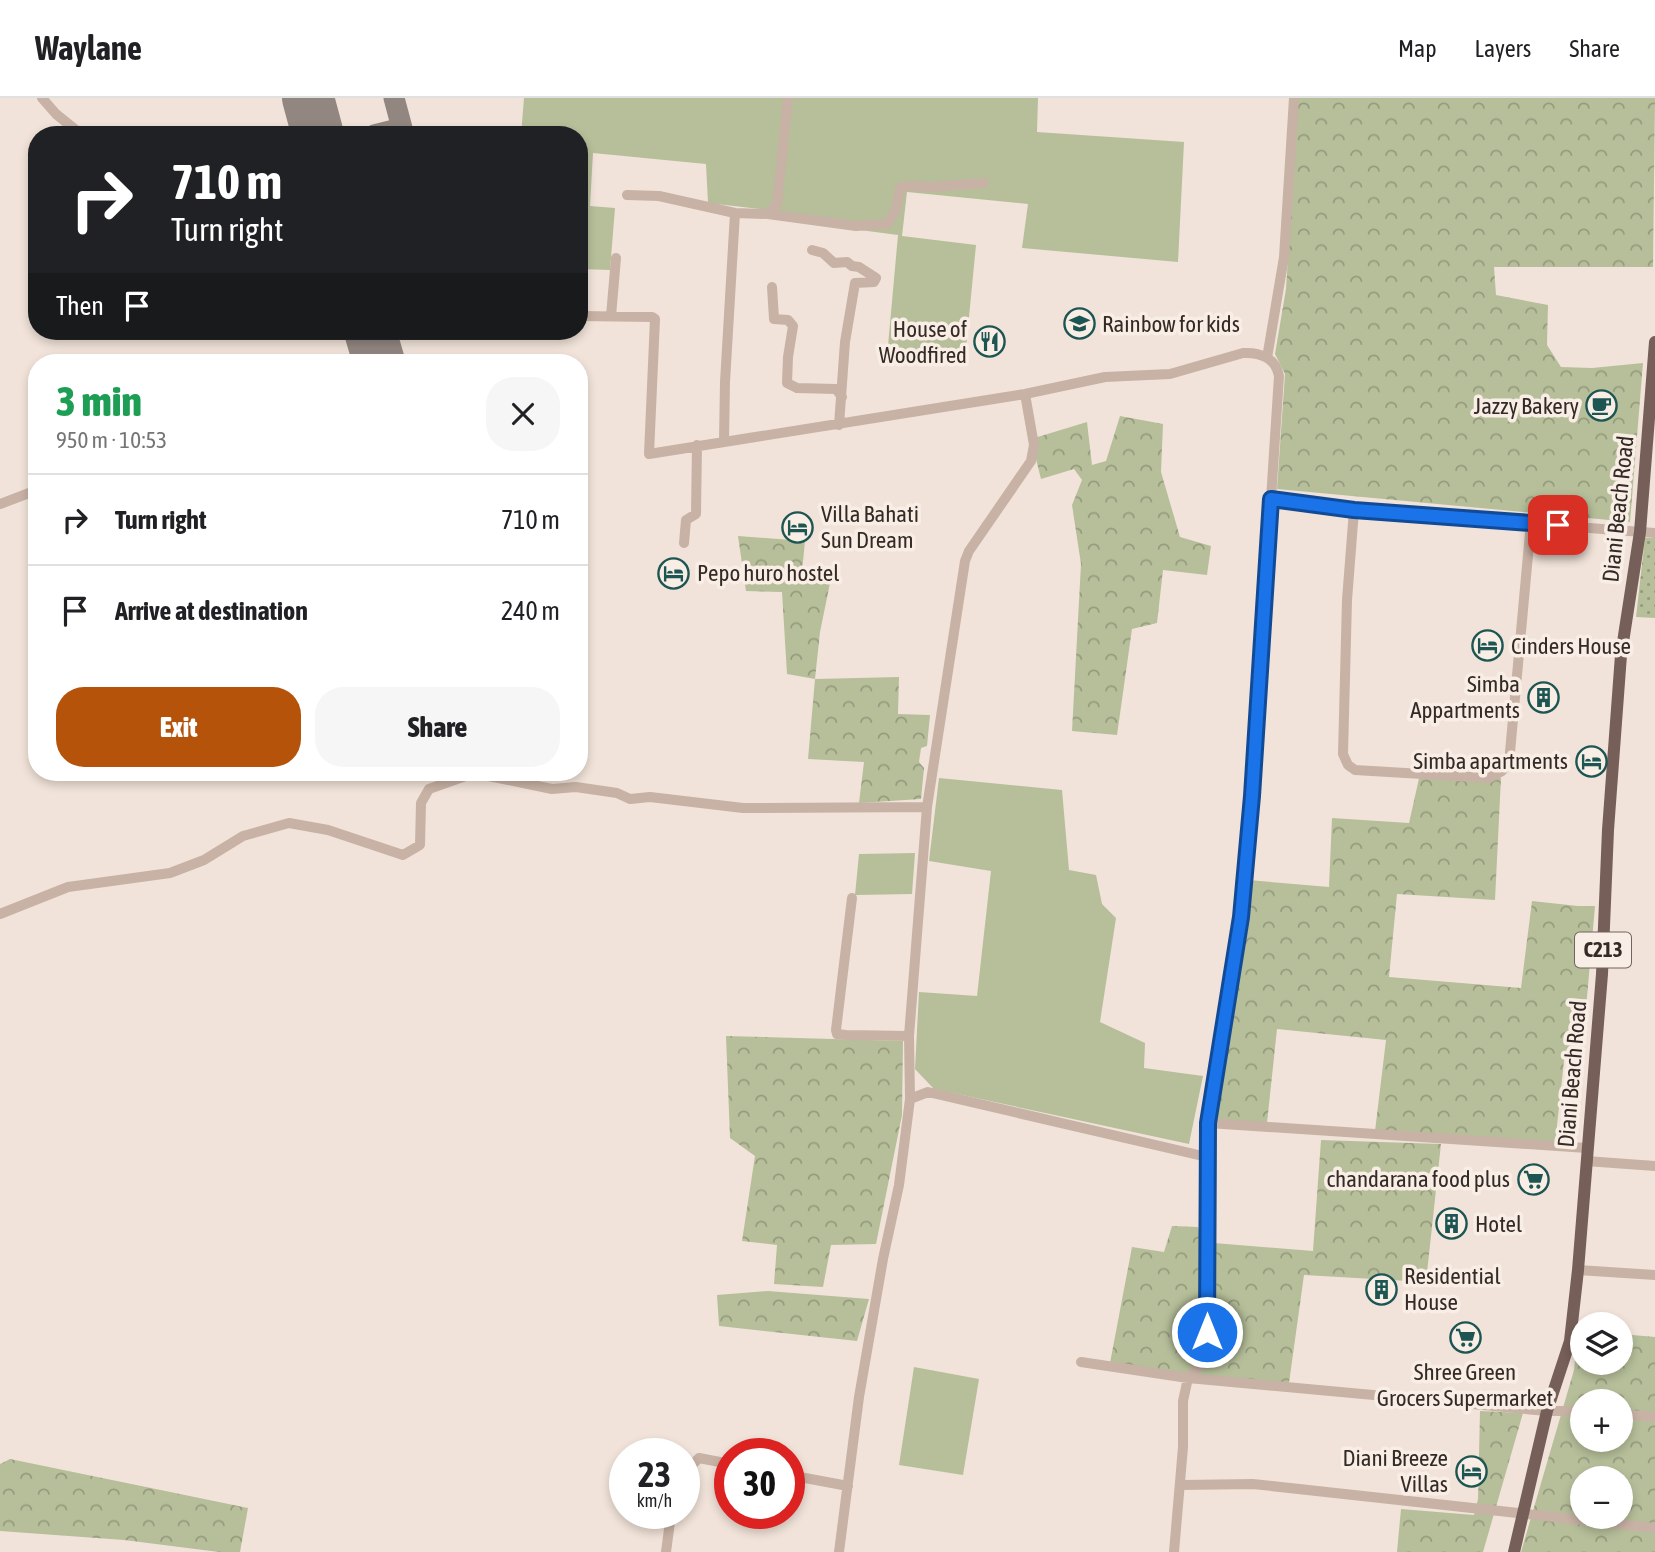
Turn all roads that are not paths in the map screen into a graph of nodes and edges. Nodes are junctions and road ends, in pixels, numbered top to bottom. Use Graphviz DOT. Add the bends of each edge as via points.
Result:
graph roads {
  1 [pos="42,98"];
  2 [pos="788,98"];
  3 [pos="1294,98"];
  4 [pos="71,126"];
  5 [pos="984,183"];
  6 [pos="627,195"];
  7 [pos="735,213"];
  8 [pos="768,214"];
  9 [pos="812,250"];
  10 [pos="616,258"];
  11 [pos="772,287"];
  12 [pos="588,316"];
  13 [pos="611,316"];
  14 [pos="1655,342"];
  15 [pos="1268,358"];
  16 [pos="1654,368"];
  17 [pos="1025,394"];
  18 [pos="842,397"];
  19 [pos="839,425"];
  20 [pos="724,441"];
  21 [pos="696,446"];
  22 [pos="28,493"];
  23 [pos="1271,499"];
  24 [pos="0,504"];
  25 [pos="1354,510"];
  26 [pos="1531,522"];
  27 [pos="1640,532"];
  28 [pos="1655,533"];
  29 [pos="684,543"];
  30 [pos="449,781"];
  31 [pos="510,781"];
  32 [pos="927,807"];
  33 [pos="852,898"];
  34 [pos="0,914"];
  35 [pos="909,1036"];
  36 [pos="910,1070"];
  37 [pos="928,1092"];
  38 [pos="910,1099"];
  39 [pos="1208,1123"];
  40 [pos="1586,1155"];
  41 [pos="1207,1157"];
  42 [pos="1655,1166"];
  43 [pos="1578,1270"];
  44 [pos="1655,1275"];
  45 [pos="1081,1362"];
  46 [pos="1188,1378"];
  47 [pos="1570,1410"];
  48 [pos="1547,1411"];
  49 [pos="1633,1415"];
  50 [pos="1655,1417"];
  51 [pos="805,1478"];
  52 [pos="1181,1485"];
  53 [pos="848,1486"];
  54 [pos="1525,1512"];
  55 [pos="1655,1528"];
  56 [pos="669,1529"];
  57 [pos="666,1552"];
  58 [pos="839,1552"];
  59 [pos="1174,1552"];
  60 [pos="1514,1552"];
  1 -- 4 [label="street"];
  2 -- 8 [label="street" via="777,204"];
  3 -- 15 [label="street" via="1284,257"];
  5 -- 8 [label="street" via="900,188 896,211 887,224 856,226"];
  6 -- 7 [label="street" via="659,196"];
  7 -- 8 [label="street"];
  7 -- 20 [label="street"];
  9 -- 18 [label="street" via="876,278 855,283"];
  10 -- 13 [label="street"];
  11 -- 18 [label="street" via="774,319 789,320 793,326 787,383 797,388 836,388"];
  12 -- 13 [label="street"];
  13 -- 21 [label="street" via="652,317 656,321 649,454"];
  14 -- 16 [label="main road, Diani Beach Road / C213"];
  15 -- 17 [label="street" via="1243,353 1170,374 1105,377"];
  15 -- 23 [label="street" via="1279,376"];
  16 -- 27 [label="main road, Diani Beach Road / C213"];
  17 -- 19 [label="street"];
  17 -- 32 [label="street" via="1034,453 965,561"];
  18 -- 19 [label="street"];
  19 -- 20 [label="street"];
  20 -- 21 [label="street"];
  21 -- 29 [label="street" via="696,514 686,520"];
  22 -- 24 [label="street"];
  23 -- 25 [label="street"];
  23 -- 39 [label="street" via="1241,917"];
  25 -- 26 [label="street"];
  25 -- 26 [label="street" via="1343,754 1355,770 1489,778 1509,763"];
  26 -- 27 [label="street"];
  27 -- 28 [label="street"];
  27 -- 40 [label="main road, Diani Beach Road / C213" via="1621,655"];
  30 -- 34 [label="street" via="429,789 421,803 420,845 403,855 328,830 289,823 243,836 204,860 170,873 68,887"];
  31 -- 32 [label="street" via="617,793 630,799 650,797 743,808"];
  32 -- 35 [label="street"];
  33 -- 35 [label="street" via="837,1034"];
  35 -- 36 [label="street"];
  36 -- 37 [label="street"];
  36 -- 38 [label="street"];
  37 -- 38 [label="street"];
  37 -- 41 [label="street"];
  38 -- 53 [label="street"];
  39 -- 40 [label="street"];
  39 -- 41 [label="street"];
  40 -- 42 [label="street"];
  40 -- 43 [label="main road, Diani Beach Road / C213"];
  41 -- 46 [label="street" via="1207,1359"];
  43 -- 44 [label="street"];
  43 -- 48 [label="main road, Diani Beach Road / C213" via="1570,1341"];
  45 -- 46 [label="street"];
  46 -- 48 [label="street"];
  46 -- 52 [label="street"];
  47 -- 48 [label="street"];
  48 -- 54 [label="main road, Diani Beach Road / C213"];
  49 -- 50 [label="street"];
  51 -- 53 [label="street"];
  52 -- 54 [label="street" via="1253,1484"];
  52 -- 59 [label="street"];
  53 -- 58 [label="street"];
  54 -- 55 [label="street"];
  54 -- 60 [label="main road, Diani Beach Road / C213"];
  56 -- 57 [label="street"];
}
